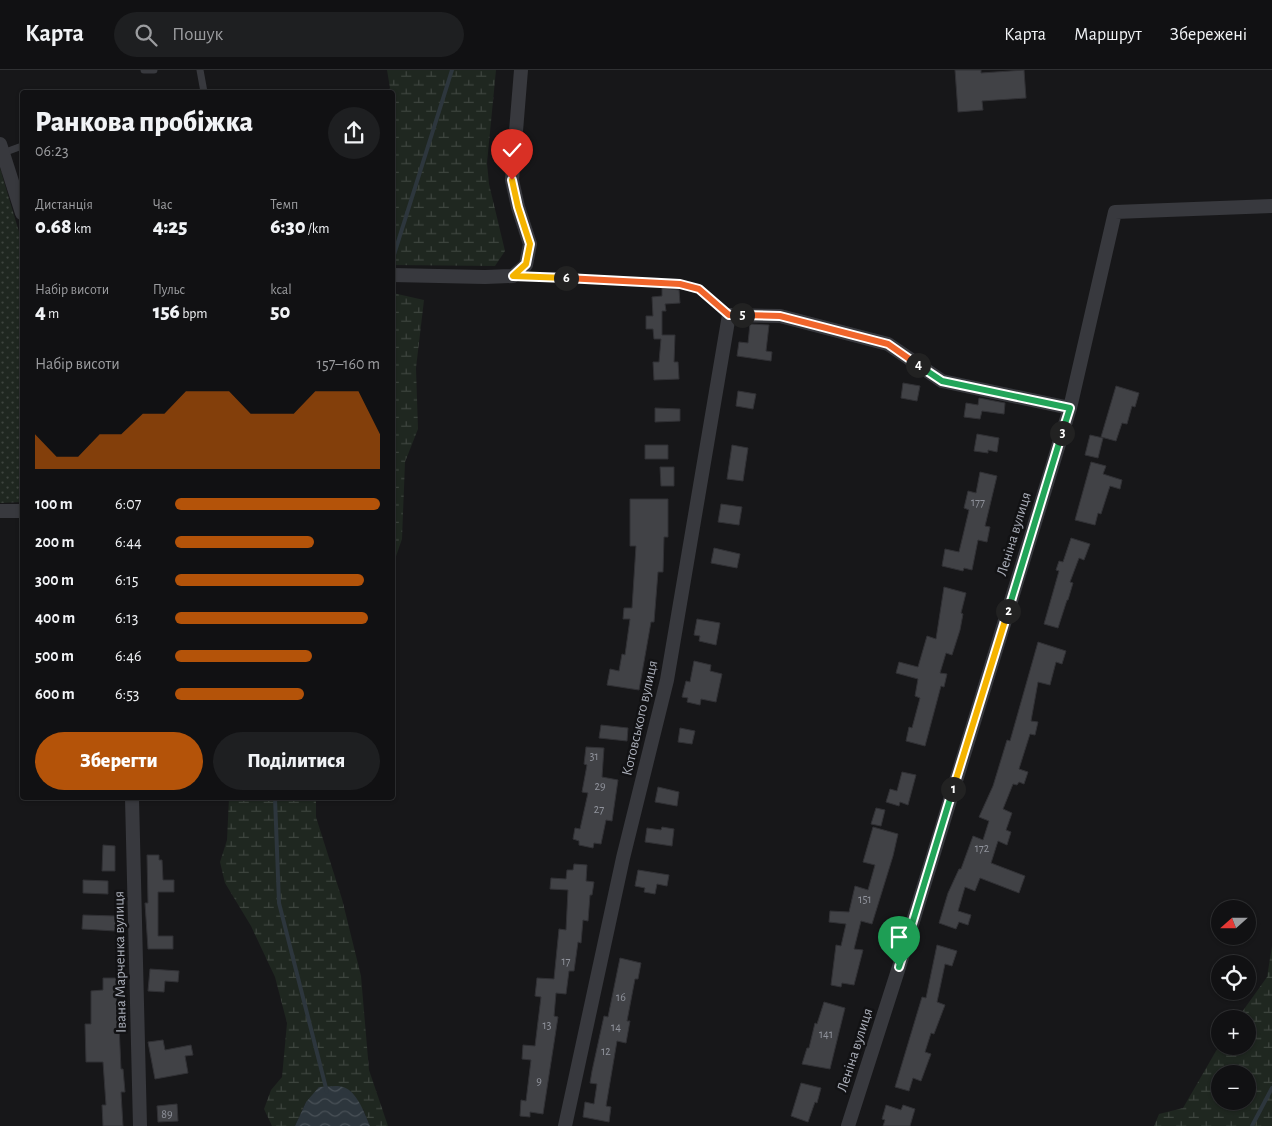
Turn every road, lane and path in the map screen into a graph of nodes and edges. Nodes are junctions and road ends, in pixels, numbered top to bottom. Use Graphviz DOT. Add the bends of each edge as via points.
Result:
graph roads {
  1 [pos="144,70"];
  2 [pos="154,70"];
  3 [pos="200,70"];
  4 [pos="521,70"];
  5 [pos="204,90"];
  6 [pos="20,146"];
  7 [pos="1,148"];
  8 [pos="1272,206"];
  9 [pos="20,207"];
  10 [pos="395,275"];
  11 [pos="513,276"];
  12 [pos="729,315"];
  13 [pos="1070,408"];
  14 [pos="0,511"];
  15 [pos="20,511"];
  16 [pos="132,800"];
  17 [pos="140,1126"];
  18 [pos="565,1126"];
  19 [pos="848,1126"];
  1 -- 2 [label="lane"];
  3 -- 5 [label="lane"];
  4 -- 11 [label="street" via="512,180 530,244 526,264"];
  6 -- 7 [label="lane"];
  7 -- 9 [label="street"];
  8 -- 13 [label="street, Леніна вулиця" via="1115,212"];
  10 -- 11 [label="street"];
  11 -- 12 [label="lane" via="680,284 699,289"];
  12 -- 13 [label="street" via="780,316 888,344 942,381"];
  12 -- 18 [label="street, Котовського вулиця" via="667,680 622,858"];
  13 -- 19 [label="street, Леніна вулиця"];
  14 -- 15 [label="street"];
  16 -- 17 [label="street, Івана Марченка вулиця"];
}
